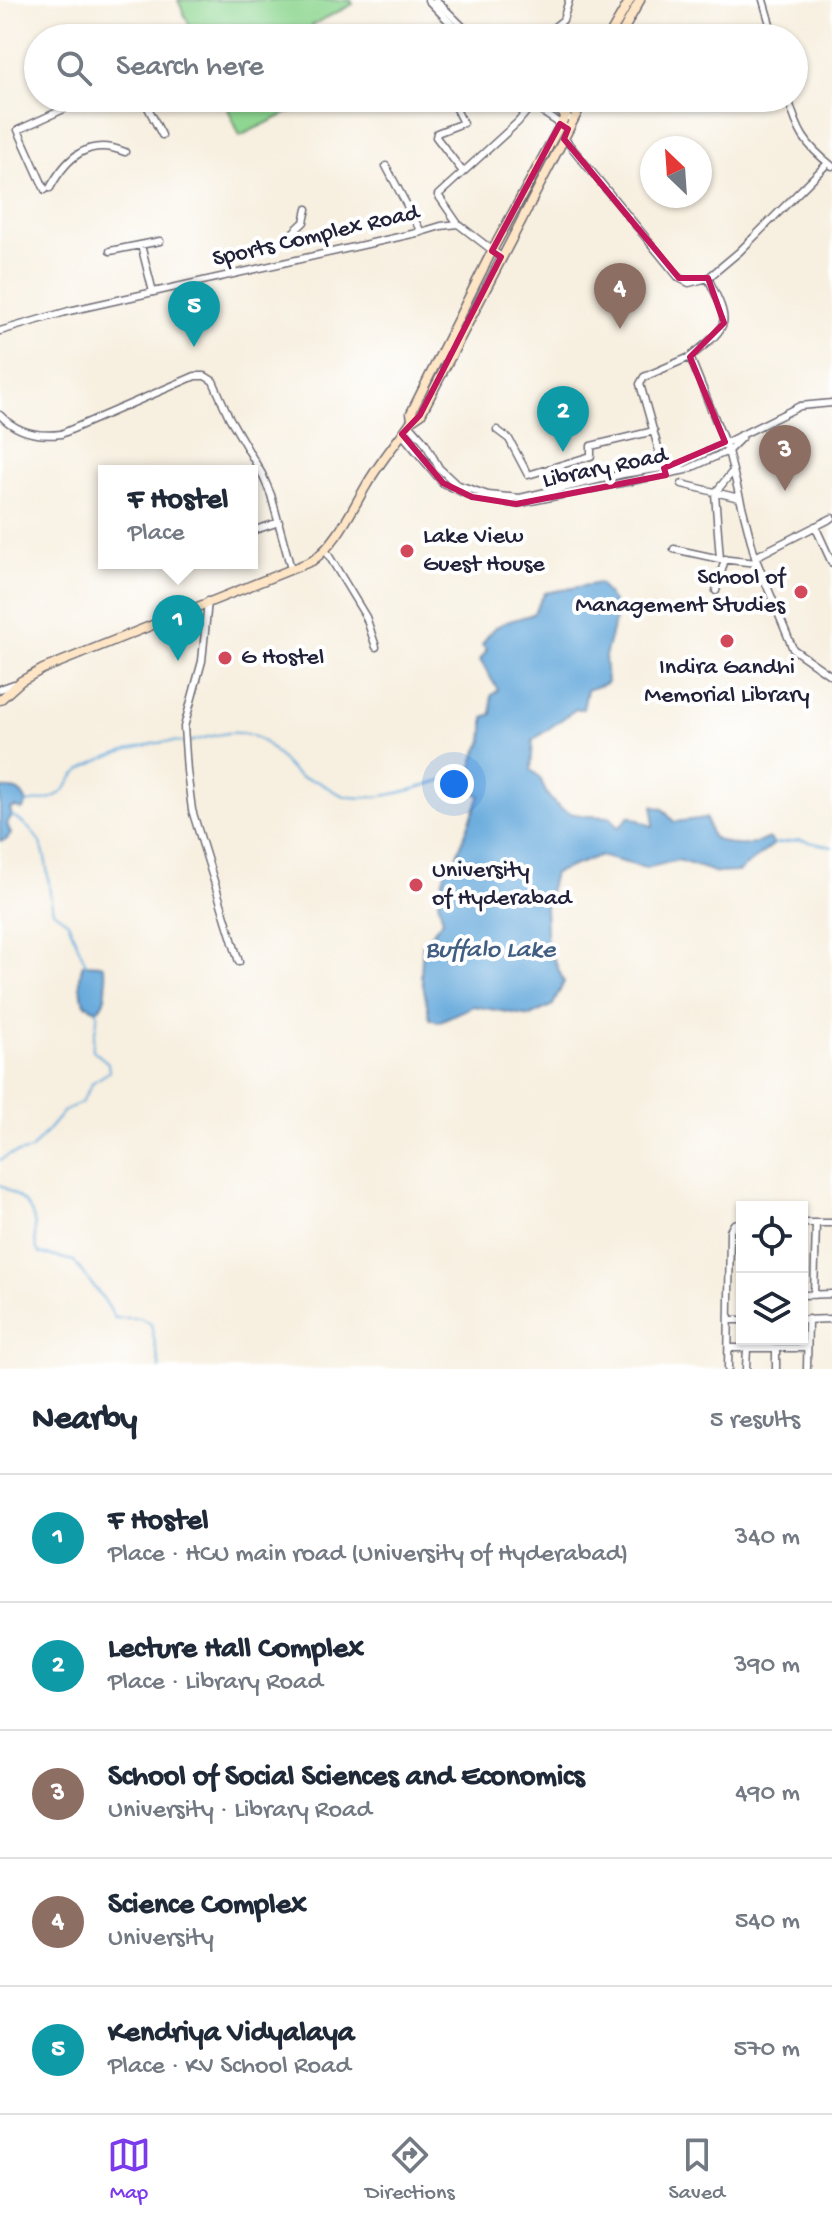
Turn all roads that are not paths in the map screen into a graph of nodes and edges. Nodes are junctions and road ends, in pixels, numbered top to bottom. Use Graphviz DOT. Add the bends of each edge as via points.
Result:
graph roads {
  1 [pos="428,0"];
  2 [pos="436,0"];
  3 [pos="569,0"];
  4 [pos="630,0"];
  5 [pos="640,0"];
  6 [pos="763,0"];
  7 [pos="451,24"];
  8 [pos="460,24"];
  9 [pos="558,24"];
  10 [pos="616,24"];
  11 [pos="627,24"];
  12 [pos="770,24"];
  13 [pos="57,112"];
  14 [pos="150,112"];
  15 [pos="458,112"];
  16 [pos="524,112"];
  17 [pos="547,112"];
  18 [pos="554,112"];
  19 [pos="570,112"];
  20 [pos="574,112"];
  21 [pos="792,112"];
  22 [pos="566,123"];
  23 [pos="162,135"];
  24 [pos="564,138"];
  25 [pos="125,152"];
  26 [pos="830,164"];
  27 [pos="386,166"];
  28 [pos="463,172"];
  29 [pos="307,209"];
  30 [pos="458,224"];
  31 [pos="421,232"];
  32 [pos="285,240"];
  33 [pos="160,241"];
  34 [pos="141,245"];
  35 [pos="110,251"];
  36 [pos="492,251"];
  37 [pos="501,257"];
  38 [pos="708,278"];
  39 [pos="153,292"];
  40 [pos="0,331"];
  41 [pos="690,357"];
  42 [pos="832,403"];
  43 [pos="0,415"];
  44 [pos="411,422"];
  45 [pos="497,430"];
  46 [pos="654,431"];
  47 [pos="747,432"];
  48 [pos="402,434"];
  49 [pos="725,442"];
  50 [pos="728,451"];
  51 [pos="257,465"];
  52 [pos="258,467"];
  53 [pos="733,471"];
  54 [pos="665,472"];
  55 [pos="682,484"];
  56 [pos="715,493"];
  57 [pos="739,498"];
  58 [pos="832,518"];
  59 [pos="279,522"];
  60 [pos="815,526"];
  61 [pos="258,529"];
  62 [pos="674,549"];
  63 [pos="326,551"];
  64 [pos="723,559"];
  65 [pos="756,560"];
  66 [pos="832,563"];
  67 [pos="291,569"];
  68 [pos="716,591"];
  69 [pos="208,601"];
  70 [pos="376,647"];
  71 [pos="830,675"];
  72 [pos="21,681"];
  73 [pos="0,689"];
  74 [pos="0,700"];
  75 [pos="239,962"];
  76 [pos="808,1223"];
  77 [pos="816,1223"];
  78 [pos="832,1223"];
  79 [pos="736,1224"];
  80 [pos="832,1294"];
  81 [pos="808,1295"];
  82 [pos="814,1295"];
  83 [pos="832,1319"];
  84 [pos="730,1320"];
  85 [pos="736,1320"];
  86 [pos="808,1320"];
  87 [pos="807,1345"];
  88 [pos="729,1348"];
  89 [pos="747,1348"];
  90 [pos="776,1348"];
  91 [pos="807,1348"];
  92 [pos="728,1369"];
  93 [pos="746,1369"];
  94 [pos="776,1369"];
  95 [pos="807,1369"];
  1 -- 7 [label="street"];
  2 -- 8 [label="street"];
  3 -- 9 [label="street"];
  4 -- 10 [label="street"];
  5 -- 11 [label="street"];
  6 -- 12 [label="street"];
  13 -- 25 [label="street" via="18,130 47,189 74,156 110,145"];
  14 -- 23 [label="street"];
  15 -- 28 [label="street" via="463,123 436,137"];
  16 -- 28 [label="street"];
  17 -- 22 [label="street"];
  18 -- 22 [label="street"];
  19 -- 22 [label="street"];
  20 -- 22 [label="street"];
  21 -- 26 [label="street" via="806,144"];
  22 -- 24 [label="street"];
  22 -- 36 [label="street"];
  24 -- 37 [label="street"];
  24 -- 38 [label="street" via="679,278 689,283"];
  26 -- 38 [label="street"];
  27 -- 31 [label="street"];
  28 -- 30 [label="street" via="438,195"];
  29 -- 32 [label="street" via="304,222"];
  30 -- 31 [label="street, Sports Complex Road"];
  30 -- 36 [label="street"];
  31 -- 39 [label="street, Sports Complex Road"];
  33 -- 34 [label="street"];
  34 -- 35 [label="street"];
  34 -- 39 [label="street"];
  36 -- 37 [label="street"];
  36 -- 44 [label="street"];
  37 -- 44 [label="street" via="421,414"];
  38 -- 41 [label="street" via="724,311 724,323"];
  39 -- 40 [label="street, Sports Complex Road"];
  41 -- 46 [label="street" via="644,377 640,384"];
  41 -- 49 [label="street"];
  42 -- 47 [label="street" via="800,406"];
  43 -- 51 [label="street" via="19,430 61,434 205,376 213,381"];
  44 -- 48 [label="street"];
  44 -- 54 [label="street" via="449,478 488,495 520,498"];
  45 -- 46 [label="street" via="509,439 528,475 591,456 591,446"];
  46 -- 54 [label="street"];
  47 -- 49 [label="street"];
  47 -- 50 [label="street"];
  48 -- 54 [label="street, Library Road" via="443,483 489,502 539,502"];
  48 -- 63 [label="street"];
  49 -- 50 [label="street"];
  49 -- 54 [label="street"];
  50 -- 53 [label="street"];
  50 -- 54 [label="street, Library Road" via="686,470"];
  52 -- 59 [label="street"];
  53 -- 56 [label="street"];
  53 -- 57 [label="street"];
  55 -- 56 [label="street"];
  56 -- 57 [label="street"];
  56 -- 64 [label="street"];
  57 -- 65 [label="street"];
  58 -- 60 [label="street"];
  59 -- 61 [label="street"];
  59 -- 67 [label="street"];
  60 -- 65 [label="street"];
  60 -- 66 [label="street"];
  62 -- 64 [label="street"];
  63 -- 67 [label="street"];
  63 -- 70 [label="street" via="366,617"];
  64 -- 65 [label="street"];
  64 -- 68 [label="street"];
  65 -- 71 [label="street" via="793,649"];
  67 -- 69 [label="street"];
  69 -- 72 [label="street"];
  69 -- 75 [label="street" via="202,661 184,727 187,771 192,810"];
  72 -- 73 [label="street"];
  72 -- 74 [label="street"];
  76 -- 77 [label="street"];
  77 -- 78 [label="street"];
  77 -- 82 [label="street"];
  79 -- 84 [label="street" via="730,1231"];
  80 -- 82 [label="street"];
  81 -- 82 [label="street"];
  83 -- 86 [label="street"];
  84 -- 85 [label="street"];
  84 -- 88 [label="street"];
  87 -- 91 [label="street"];
  88 -- 89 [label="street"];
  88 -- 92 [label="street"];
  89 -- 90 [label="street"];
  89 -- 93 [label="street"];
  90 -- 91 [label="street"];
  90 -- 94 [label="street"];
  91 -- 95 [label="street"];
}
